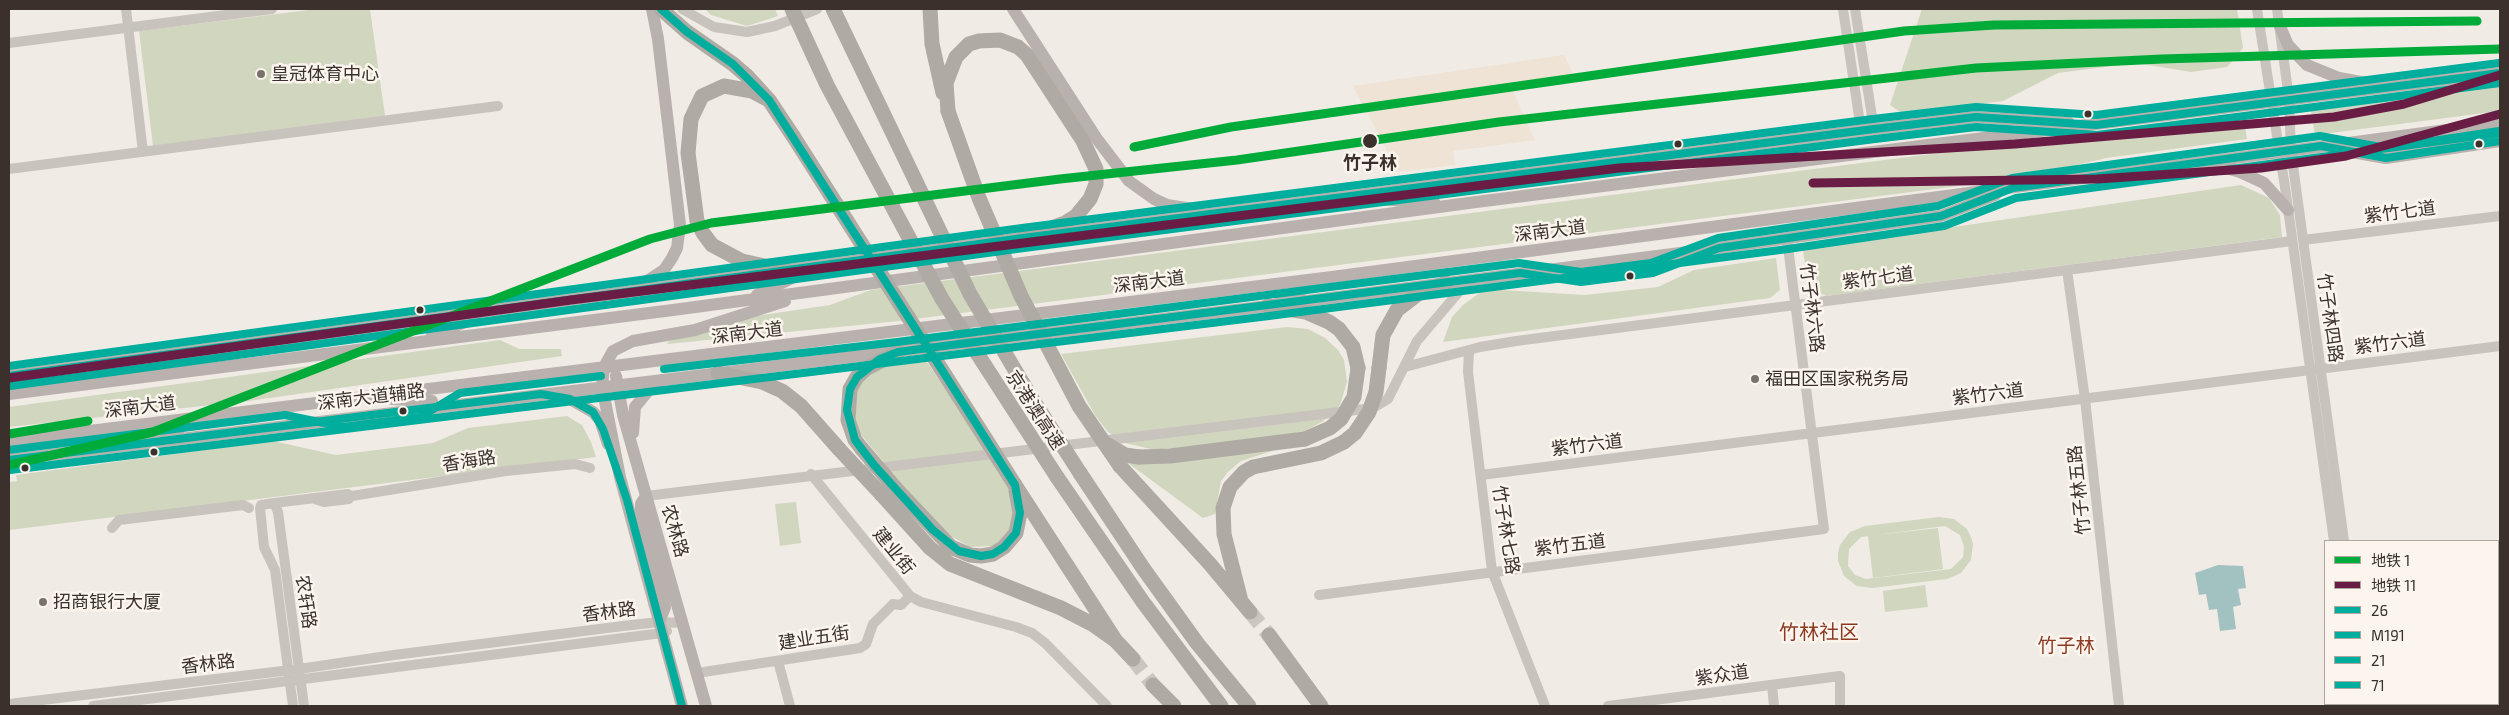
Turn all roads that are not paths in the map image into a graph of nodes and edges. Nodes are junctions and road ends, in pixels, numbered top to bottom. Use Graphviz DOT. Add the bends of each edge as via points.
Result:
graph roads {
  1 [pos="126,9"];
  2 [pos="272,9"];
  3 [pos="652,9"];
  4 [pos="661,9"];
  5 [pos="682,9"];
  6 [pos="792,9"];
  7 [pos="817,9"];
  8 [pos="833,9"];
  9 [pos="930,9"];
  10 [pos="1013,9"];
  11 [pos="1843,9"];
  12 [pos="1855,9"];
  13 [pos="2257,9"];
  14 [pos="2277,9"];
  15 [pos="2279,24"];
  16 [pos="128,27"];
  17 [pos="9,43"];
  18 [pos="2500,72"];
  19 [pos="2412,83"];
  20 [pos="2289,99"];
  21 [pos="769,100"];
  22 [pos="2271,101"];
  23 [pos="498,106"];
  24 [pos="1068,106"];
  25 [pos="948,111"];
  26 [pos="2500,123"];
  27 [pos="2096,125"];
  28 [pos="1868,129"];
  29 [pos="2500,141"];
  30 [pos="2321,146"];
  31 [pos="143,152"];
  32 [pos="2285,152"];
  33 [pos="2206,163"];
  34 [pos="9,169"];
  35 [pos="2013,188"];
  36 [pos="1327,199"];
  37 [pos="1476,202"];
  38 [pos="2288,210"];
  39 [pos="1226,212"];
  40 [pos="2500,216"];
  41 [pos="1023,238"];
  42 [pos="1787,239"];
  43 [pos="2298,241"];
  44 [pos="816,266"];
  45 [pos="2067,270"];
  46 [pos="787,271"];
  47 [pos="1332,277"];
  48 [pos="1468,280"];
  49 [pos="1446,283"];
  50 [pos="632,291"];
  51 [pos="816,291"];
  52 [pos="739,302"];
  53 [pos="1795,305"];
  54 [pos="1268,306"];
  55 [pos="497,310"];
  56 [pos="414,342"];
  57 [pos="2500,346"];
  58 [pos="1469,351"];
  59 [pos="898,352"];
  60 [pos="130,360"];
  61 [pos="619,365"];
  62 [pos="219,367"];
  63 [pos="604,367"];
  64 [pos="1405,367"];
  65 [pos="2315,369"];
  66 [pos="718,373"];
  67 [pos="9,376"];
  68 [pos="665,379"];
  69 [pos="616,385"];
  70 [pos="602,386"];
  71 [pos="9,394"];
  72 [pos="540,394"];
  73 [pos="359,397"];
  74 [pos="2085,399"];
  75 [pos="462,403"];
  76 [pos="114,428"];
  77 [pos="1097,433"];
  78 [pos="1812,433"];
  79 [pos="202,435"];
  80 [pos="9,441"];
  81 [pos="632,443"];
  82 [pos="9,460"];
  83 [pos="590,468"];
  84 [pos="811,474"];
  85 [pos="1481,475"];
  86 [pos="620,477"];
  87 [pos="1015,485"];
  88 [pos="352,496"];
  89 [pos="646,496"];
  90 [pos="312,498"];
  91 [pos="277,505"];
  92 [pos="249,508"];
  93 [pos="112,528"];
  94 [pos="1824,529"];
  95 [pos="2334,540"];
  96 [pos="2344,540"];
  97 [pos="264,547"];
  98 [pos="1492,571"];
  99 [pos="1319,595"];
  100 [pos="910,596"];
  101 [pos="682,623"];
  102 [pos="660,628"];
  103 [pos="1269,636"];
  104 [pos="519,639"];
  105 [pos="507,641"];
  106 [pos="1116,641"];
  107 [pos="478,645"];
  108 [pos="515,652"];
  109 [pos="479,656"];
  110 [pos="1133,659"];
  111 [pos="778,661"];
  112 [pos="294,670"];
  113 [pos="277,672"];
  114 [pos="697,674"];
  115 [pos="300,681"];
  116 [pos="290,682"];
  117 [pos="1153,685"];
  118 [pos="1772,685"];
  119 [pos="9,704"];
  120 [pos="93,706"];
  121 [pos="293,706"];
  122 [pos="304,706"];
  123 [pos="682,706"];
  124 [pos="706,706"];
  125 [pos="790,706"];
  126 [pos="1107,706"];
  127 [pos="1174,706"];
  128 [pos="1221,706"];
  129 [pos="1249,706"];
  130 [pos="1321,706"];
  131 [pos="1545,706"];
  132 [pos="1608,706"];
  133 [pos="1774,706"];
  134 [pos="1840,706"];
  135 [pos="2119,706"];
  1 -- 16 [label="street"];
  2 -- 16 [label="street"];
  3 -- 50 [label="main road" via="679,206 679,236 664,270"];
  4 -- 21 [label="highway" via="733,64"];
  5 -- 7 [label="street" via="714,28 747,32 775,26"];
  6 -- 128 [label="highway, 京港澳高速, bridge" via="827,86 942,299 1057,477"];
  8 -- 129 [label="highway, 京港澳高速, bridge" via="970,294 1031,397 1142,568"];
  9 -- 25 [label="highway" via="932,44"];
  10 -- 24 [label="main road"];
  11 -- 28 [label="street"];
  12 -- 28 [label="street"];
  13 -- 22 [label="street, 竹子林四路"];
  14 -- 15 [label="street, 竹子林四路"];
  15 -- 19 [label="main road" via="2296,56 2321,72 2360,83"];
  15 -- 20 [label="street, 竹子林四路"];
  16 -- 17 [label="street"];
  16 -- 31 [label="street"];
  18 -- 19 [label="main road, 深南大道"];
  19 -- 20 [label="main road, 深南大道"];
  20 -- 22 [label="main road, 深南大道"];
  20 -- 32 [label="street, 竹子林四路"];
  21 -- 46 [label="highway" via="752,90 724,86 702,96 691,119 688,153 700,227 712,245 742,261"];
  21 -- 87 [label="highway, bridge"];
  22 -- 27 [label="main road, 深南大道"];
  22 -- 32 [label="street, 竹子林四路"];
  23 -- 31 [label="street"];
  24 -- 25 [label="highway" via="1028,55 1010,43 990,40 969,44 952,64 946,84"];
  24 -- 39 [label="main road" via="1129,181 1154,199 1180,208"];
  24 -- 41 [label="highway" via="1093,161 1094,192 1084,207 1065,223"];
  25 -- 77 [label="highway, bridge" via="979,198 1022,296 1051,356"];
  26 -- 30 [label="main road, 深南大道"];
  27 -- 28 [label="main road" via="1989,117"];
  27 -- 37 [label="main road, 深南大道"];
  28 -- 36 [label="main road"];
  29 -- 30 [label="main road" via="2386,158"];
  30 -- 32 [label="main road, 深南大道"];
  31 -- 34 [label="street"];
  32 -- 33 [label="main road, 深南大道"];
  32 -- 38 [label="street, 竹子林四路"];
  32 -- 43 [label="street, 竹子林四路"];
  33 -- 35 [label="main road, 深南大道"];
  33 -- 38 [label="main road" via="2240,172 2264,183"];
  35 -- 42 [label="main road, 深南大道辅路" via="1941,216"];
  35 -- 47 [label="main road, 深南大道"];
  36 -- 37 [label="main road"];
  36 -- 39 [label="main road"];
  37 -- 51 [label="main road, 深南大道"];
  38 -- 43 [label="street, 竹子林四路"];
  39 -- 41 [label="main road"];
  40 -- 43 [label="street, 紫竹七道"];
  41 -- 44 [label="main road"];
  42 -- 48 [label="main road, 深南大道辅路"];
  42 -- 53 [label="street, 竹子林六路"];
  43 -- 45 [label="street, 紫竹七道"];
  43 -- 65 [label="street, 竹子林四路"];
  44 -- 46 [label="main road"];
  44 -- 52 [label="main road"];
  45 -- 53 [label="street, 紫竹七道"];
  45 -- 74 [label="street, 竹子林五路"];
  46 -- 50 [label="main road"];
  47 -- 54 [label="main road"];
  47 -- 61 [label="main road, 深南大道"];
  48 -- 49 [label="main road, 深南大道辅路"];
  48 -- 64 [label="street" via="1417,341"];
  49 -- 54 [label="main road, 深南大道辅路"];
  49 -- 77 [label="highway, bridge" via="1419,293 1398,310 1383,335 1376,392 1369,412 1355,433 1321,453 1253,467 1230,487 1223,508 1224,534 1245,607 1120,466"];
  50 -- 55 [label="main road"];
  51 -- 52 [label="main road, 深南大道"];
  51 -- 63 [label="main road, 深南大道" via="695,330 633,341 613,352"];
  52 -- 56 [label="main road, 深南大道"];
  53 -- 58 [label="street, 紫竹七道" via="1516,341"];
  53 -- 78 [label="street, 竹子林六路"];
  54 -- 59 [label="main road, 深南大道辅路"];
  54 -- 77 [label="highway, bridge" via="1306,312 1330,322 1353,347 1358,368 1354,397 1341,419 1330,428 1305,439 1139,457 1115,450"];
  55 -- 56 [label="main road"];
  55 -- 60 [label="main road"];
  56 -- 62 [label="main road, 深南大道"];
  57 -- 65 [label="street, 紫竹六道"];
  58 -- 64 [label="street, 紫竹七道"];
  58 -- 85 [label="street, 竹子林七路"];
  59 -- 66 [label="main road, 深南大道辅路"];
  59 -- 87 [label="highway, bridge" via="857,376 850,389 847,410 855,440 898,491 952,546 970,555 981,556 993,554 1004,547 1016,533 1020,513"];
  60 -- 62 [label="main road"];
  60 -- 67 [label="main road"];
  61 -- 63 [label="main road, 深南大道"];
  61 -- 69 [label="main road, 农林路"];
  62 -- 71 [label="main road, 深南大道"];
  63 -- 70 [label="main road"];
  63 -- 73 [label="main road, 深南大道"];
  64 -- 84 [label="street" via="1388,399 1373,408"];
  65 -- 74 [label="street, 紫竹六道"];
  65 -- 95 [label="street, 竹子林四路"];
  65 -- 96 [label="street, 竹子林四路"];
  66 -- 68 [label="main road, 深南大道辅路"];
  66 -- 106 [label="highway, bridge" via="762,382 782,391 801,406 930,548 950,564 1061,608"];
  68 -- 69 [label="main road, 深南大道辅路"];
  68 -- 81 [label="main road" via="652,385 635,407"];
  69 -- 70 [label="main road, 深南大道辅路"];
  69 -- 81 [label="main road, 农林路"];
  70 -- 72 [label="main road, 深南大道辅路"];
  70 -- 86 [label="main road"];
  72 -- 75 [label="main road, 深南大道辅路"];
  72 -- 86 [label="main road" via="570,400 593,412 600,420"];
  73 -- 75 [label="main road"];
  73 -- 76 [label="main road, 深南大道"];
  74 -- 78 [label="street, 紫竹六道"];
  74 -- 135 [label="street, 竹子林五路"];
  75 -- 79 [label="main road, 深南大道辅路"];
  76 -- 79 [label="main road"];
  76 -- 80 [label="main road, 深南大道"];
  78 -- 85 [label="street, 紫竹六道"];
  78 -- 94 [label="street, 竹子林六路"];
  79 -- 82 [label="main road, 深南大道辅路"];
  81 -- 89 [label="main road, 农林路"];
  83 -- 88 [label="street, 香海路" via="575,464 506,471 491,476"];
  84 -- 89 [label="street"];
  84 -- 100 [label="street, 建业街"];
  85 -- 98 [label="street, 竹子林七路"];
  86 -- 102 [label="main road"];
  87 -- 106 [label="highway"];
  89 -- 101 [label="main road, 农林路"];
  89 -- 102 [label="main road" via="641,512 665,608"];
  90 -- 91 [label="street"];
  91 -- 97 [label="street, 农轩路" via="261,509"];
  91 -- 112 [label="street, 农轩路"];
  92 -- 93 [label="street" via="243,505 119,520"];
  94 -- 98 [label="street, 紫竹五道"];
  97 -- 112 [label="street, 农轩路" via="275,570"];
  97 -- 113 [label="street, 农轩路" via="266,569 273,578 282,667"];
  98 -- 99 [label="street, 紫竹五道"];
  98 -- 131 [label="street, 竹子林七路"];
  100 -- 111 [label="street, 建业五街" via="901,605 892,604 873,624 866,644 860,648"];
  100 -- 126 [label="street, 建业街" via="921,602 1032,633"];
  101 -- 102 [label="street, 香林路"];
  101 -- 114 [label="main road, 农林路"];
  102 -- 104 [label="street, 香林路"];
  102 -- 108 [label="street, 香林路"];
  102 -- 123 [label="main road"];
  103 -- 130 [label="highway"];
  104 -- 105 [label="street, 香林路"];
  104 -- 108 [label="street"];
  105 -- 107 [label="street, 香林路"];
  105 -- 108 [label="street"];
  106 -- 110 [label="highway"];
  107 -- 109 [label="street"];
  107 -- 112 [label="street, 香林路"];
  108 -- 109 [label="street, 香林路"];
  109 -- 115 [label="street, 香林路"];
  111 -- 114 [label="street, 建业五街"];
  111 -- 125 [label="street"];
  112 -- 113 [label="street, 香林路"];
  112 -- 115 [label="street, 农轩路"];
  112 -- 116 [label="street, 农轩路"];
  113 -- 119 [label="street, 香林路"];
  114 -- 124 [label="main road, 农林路"];
  115 -- 116 [label="street, 香林路"];
  115 -- 122 [label="street, 农轩路"];
  116 -- 120 [label="street, 香林路"];
  116 -- 121 [label="street, 农轩路"];
  117 -- 127 [label="highway"];
  118 -- 132 [label="street, 紫众道"];
  118 -- 133 [label="street"];
  118 -- 134 [label="street, 紫众道" via="1840,676"];
}
